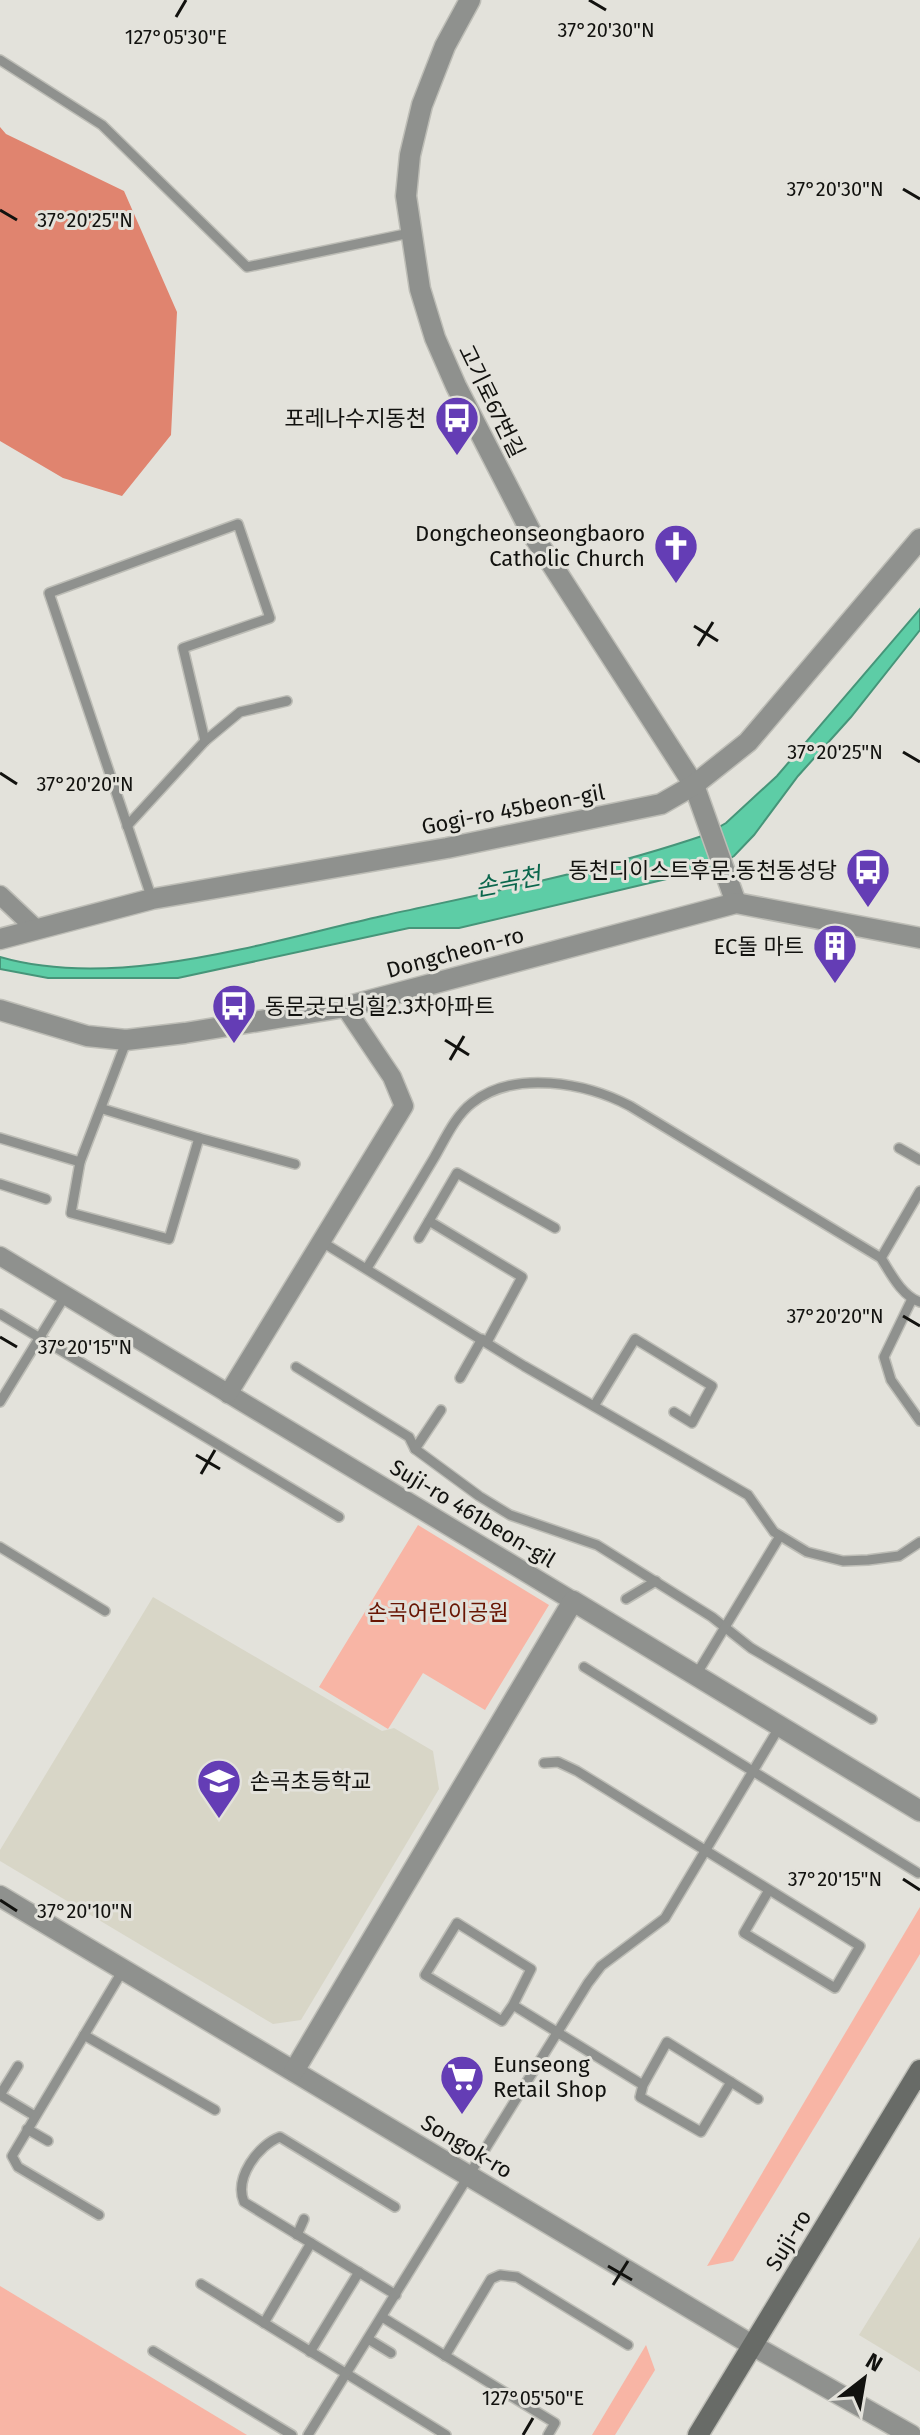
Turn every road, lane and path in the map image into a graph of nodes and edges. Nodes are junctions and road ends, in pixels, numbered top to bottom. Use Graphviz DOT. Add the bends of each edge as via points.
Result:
graph roads {
  1 [pos="470,0"];
  2 [pos="0,60"];
  3 [pos="410,233"];
  4 [pos="920,539"];
  5 [pos="287,701"];
  6 [pos="205,741"];
  7 [pos="694,785"];
  8 [pos="127,826"];
  9 [pos="733,893"];
  10 [pos="0,895"];
  11 [pos="152,899"];
  12 [pos="35,928"];
  13 [pos="5,937"];
  14 [pos="920,938"];
  15 [pos="345,1007"];
  16 [pos="0,1010"];
  17 [pos="126,1040"];
  18 [pos="103,1109"];
  19 [pos="0,1138"];
  20 [pos="199,1138"];
  21 [pos="899,1148"];
  22 [pos="920,1160"];
  23 [pos="80,1162"];
  24 [pos="295,1164"];
  25 [pos="0,1184"];
  26 [pos="920,1191"];
  27 [pos="46,1199"];
  28 [pos="429,1221"];
  29 [pos="555,1228"];
  30 [pos="419,1238"];
  31 [pos="322,1242"];
  32 [pos="0,1256"];
  33 [pos="881,1258"];
  34 [pos="367,1268"];
  35 [pos="65,1296"];
  36 [pos="916,1300"];
  37 [pos="0,1314"];
  38 [pos="39,1338"];
  39 [pos="484,1340"];
  40 [pos="296,1367"];
  41 [pos="460,1378"];
  42 [pos="228,1394"];
  43 [pos="0,1402"];
  44 [pos="594,1406"];
  45 [pos="441,1410"];
  46 [pos="674,1412"];
  47 [pos="920,1421"];
  48 [pos="415,1449"];
  49 [pos="339,1517"];
  50 [pos="780,1536"];
  51 [pos="920,1542"];
  52 [pos="0,1547"];
  53 [pos="656,1581"];
  54 [pos="626,1599"];
  55 [pos="573,1601"];
  56 [pos="105,1611"];
  57 [pos="724,1627"];
  58 [pos="584,1667"];
  59 [pos="696,1675"];
  60 [pos="872,1719"];
  61 [pos="780,1726"];
  62 [pos="544,1763"];
  63 [pos="753,1770"];
  64 [pos="920,1811"];
  65 [pos="705,1851"];
  66 [pos="918,1873"];
  67 [pos="769,1890"];
  68 [pos="0,1896"];
  69 [pos="123,1970"];
  70 [pos="513,2005"];
  71 [pos="557,2032"];
  72 [pos="84,2035"];
  73 [pos="18,2066"];
  74 [pos="294,2071"];
  75 [pos="919,2072"];
  76 [pos="731,2082"];
  77 [pos="643,2085"];
  78 [pos="758,2099"];
  79 [pos="215,2110"];
  80 [pos="35,2116"];
  81 [pos="27,2129"];
  82 [pos="48,2141"];
  83 [pos="333,2168"];
  84 [pos="468,2175"];
  85 [pos="327,2180"];
  86 [pos="395,2207"];
  87 [pos="99,2215"];
  88 [pos="304,2219"];
  89 [pos="297,2235"];
  90 [pos="311,2243"];
  91 [pos="359,2272"];
  92 [pos="201,2284"];
  93 [pos="396,2295"];
  94 [pos="382,2317"];
  95 [pos="264,2323"];
  96 [pos="368,2339"];
  97 [pos="628,2345"];
  98 [pos="752,2345"];
  99 [pos="153,2351"];
  100 [pos="310,2352"];
  101 [pos="391,2353"];
  102 [pos="445,2356"];
  103 [pos="346,2374"];
  104 [pos="292,2435"];
  105 [pos="308,2435"];
  106 [pos="446,2435"];
  107 [pos="548,2435"];
  108 [pos="698,2435"];
  109 [pos="911,2435"];
  1 -- 3 [label="street, 고기로67번길" via="422,105 406,196"];
  2 -- 3 [label="lane" via="102,125 247,267"];
  3 -- 7 [label="street, 고기로67번길" via="435,338 469,413 531,532"];
  4 -- 7 [label="street, Gogi-ro 45beon-gil" via="748,742"];
  5 -- 6 [label="lane" via="240,712"];
  6 -- 8 [label="lane"];
  6 -- 8 [label="lane" via="183,648 270,618 238,524 49,593"];
  7 -- 9 [label="street, 고기로67번길"];
  7 -- 11 [label="street, Gogi-ro 45beon-gil" via="661,804"];
  8 -- 11 [label="lane"];
  9 -- 14 [label="street, Dongcheon-ro"];
  9 -- 15 [label="street, Dongcheon-ro"];
  10 -- 12 [label="street"];
  11 -- 12 [label="street, Gogi-ro 45beon-gil"];
  12 -- 13 [label="street, Gogi-ro 45beon-gil"];
  15 -- 17 [label="street, Dongcheon-ro"];
  15 -- 31 [label="street" via="392,1077 404,1106"];
  16 -- 17 [label="street, Dongcheon-ro" via="87,1036"];
  17 -- 18 [label="lane"];
  18 -- 20 [label="lane"];
  18 -- 23 [label="lane"];
  19 -- 23 [label="lane"];
  20 -- 23 [label="lane" via="169,1239 71,1213"];
  20 -- 24 [label="lane"];
  21 -- 22 [label="lane"];
  25 -- 27 [label="lane"];
  26 -- 33 [label="lane"];
  28 -- 29 [label="lane" via="457,1173"];
  28 -- 30 [label="lane"];
  28 -- 39 [label="lane" via="522,1277"];
  31 -- 34 [label="lane"];
  31 -- 42 [label="street"];
  32 -- 35 [label="street, Suji-ro 461beon-gil"];
  33 -- 34 [label="lane" via="612,1096 524,1084 489,1092 460,1114"];
  33 -- 36 [label="lane"];
  34 -- 39 [label="lane"];
  35 -- 38 [label="lane"];
  35 -- 42 [label="street, Suji-ro 461beon-gil"];
  36 -- 47 [label="lane" via="884,1357 891,1380"];
  37 -- 38 [label="lane"];
  38 -- 43 [label="lane"];
  38 -- 49 [label="lane"];
  39 -- 41 [label="lane"];
  39 -- 44 [label="lane"];
  40 -- 48 [label="lane" via="409,1437"];
  42 -- 55 [label="street, Suji-ro 461beon-gil"];
  44 -- 46 [label="lane" via="635,1339 712,1386 692,1423"];
  44 -- 50 [label="lane" via="748,1495"];
  45 -- 48 [label="lane"];
  48 -- 53 [label="lane" via="510,1515 597,1545"];
  50 -- 51 [label="lane" via="807,1552 843,1561 899,1556"];
  50 -- 57 [label="lane"];
  52 -- 56 [label="lane"];
  53 -- 54 [label="lane"];
  53 -- 57 [label="lane"];
  55 -- 59 [label="street, Suji-ro 461beon-gil"];
  55 -- 74 [label="street"];
  57 -- 59 [label="lane"];
  57 -- 60 [label="lane"];
  58 -- 63 [label="lane"];
  59 -- 61 [label="street, Suji-ro 461beon-gil"];
  61 -- 63 [label="lane"];
  61 -- 64 [label="street, Suji-ro 461beon-gil"];
  62 -- 65 [label="lane" via="558,1762 577,1771"];
  63 -- 65 [label="lane"];
  63 -- 66 [label="lane"];
  65 -- 67 [label="lane"];
  65 -- 71 [label="lane" via="665,1918 601,1966"];
  67 -- 67 [label="lane" via="860,1946 835,1988 744,1933"];
  68 -- 69 [label="street, Songok-ro"];
  69 -- 72 [label="lane"];
  69 -- 74 [label="street, Songok-ro"];
  70 -- 70 [label="lane" via="531,1969 457,1923 425,1975 502,2021"];
  70 -- 71 [label="lane"];
  71 -- 77 [label="lane"];
  71 -- 84 [label="lane"];
  72 -- 79 [label="lane"];
  72 -- 80 [label="lane"];
  73 -- 80 [label="lane" via="0,2095"];
  74 -- 84 [label="street, Songok-ro"];
  75 -- 98 [label="main road, Suji-ro"];
  76 -- 77 [label="lane" via="667,2042"];
  76 -- 77 [label="lane" via="701,2132 640,2097"];
  76 -- 78 [label="lane"];
  80 -- 81 [label="lane"];
  81 -- 82 [label="lane"];
  81 -- 87 [label="lane" via="12,2156 18,2167"];
  83 -- 85 [label="lane"];
  83 -- 86 [label="lane"];
  83 -- 89 [label="lane" via="280,2137 267,2142 249,2166 244,2202"];
  84 -- 93 [label="lane"];
  84 -- 98 [label="street, Songok-ro"];
  88 -- 89 [label="lane"];
  89 -- 90 [label="lane"];
  90 -- 91 [label="lane"];
  90 -- 95 [label="lane"];
  91 -- 93 [label="lane"];
  91 -- 100 [label="lane"];
  92 -- 95 [label="lane"];
  93 -- 94 [label="lane"];
  94 -- 96 [label="lane"];
  94 -- 102 [label="lane"];
  95 -- 100 [label="lane"];
  96 -- 101 [label="lane"];
  96 -- 103 [label="lane"];
  97 -- 102 [label="lane" via="517,2277 500,2275 491,2279"];
  98 -- 108 [label="main road, Suji-ro"];
  98 -- 109 [label="street, Songok-ro"];
  99 -- 104 [label="lane"];
  100 -- 103 [label="lane"];
  102 -- 107 [label="lane" via="555,2423"];
  103 -- 105 [label="lane"];
  103 -- 106 [label="lane"];
}
